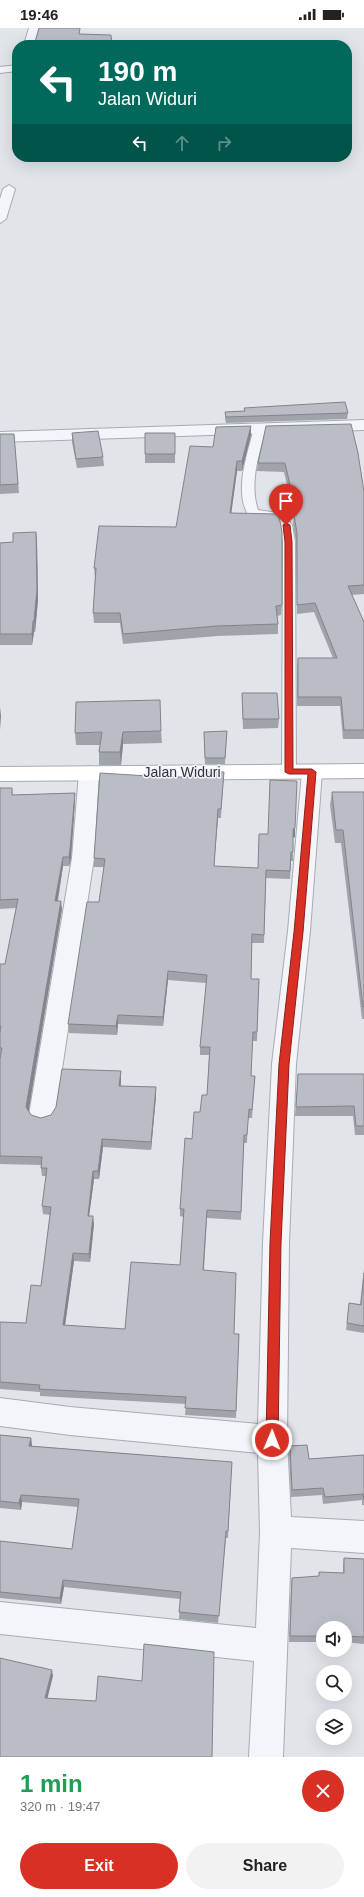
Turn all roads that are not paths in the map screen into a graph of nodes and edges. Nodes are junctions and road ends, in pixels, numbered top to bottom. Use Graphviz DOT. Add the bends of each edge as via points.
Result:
graph roads {
  1 [pos="34,28"];
  2 [pos="30,40"];
  3 [pos="12,69"];
  4 [pos="0,70"];
  5 [pos="9,189"];
  6 [pos="0,219"];
  7 [pos="364,425"];
  8 [pos="260,428"];
  9 [pos="0,437"];
  10 [pos="364,771"];
  11 [pos="289,772"];
  12 [pos="312,772"];
  13 [pos="89,773"];
  14 [pos="0,774"];
  15 [pos="42,1115"];
  16 [pos="0,1412"];
  17 [pos="272,1440"];
  18 [pos="276,1532"];
  19 [pos="364,1537"];
  20 [pos="0,1618"];
  21 [pos="270,1646"];
  22 [pos="266,1757"];
  1 -- 2 [label="street"];
  3 -- 4 [label="street"];
  5 -- 6 [label="street"];
  7 -- 8 [label="street"];
  8 -- 9 [label="street"];
  8 -- 11 [label="lane" via="247,487 248,502 253,512 280,517 286,525 289,542"];
  10 -- 12 [label="main road, Jalan Widuri"];
  11 -- 12 [label="main road, Jalan Widuri"];
  11 -- 13 [label="main road, Jalan Widuri"];
  12 -- 17 [label="street" via="284,1064 276,1243"];
  13 -- 14 [label="main road, Jalan Widuri"];
  13 -- 15 [label="street" via="83,858"];
  16 -- 17 [label="street" via="77,1422"];
  17 -- 18 [label="street"];
  18 -- 19 [label="street"];
  18 -- 21 [label="street"];
  20 -- 21 [label="street"];
  21 -- 22 [label="street"];
}
